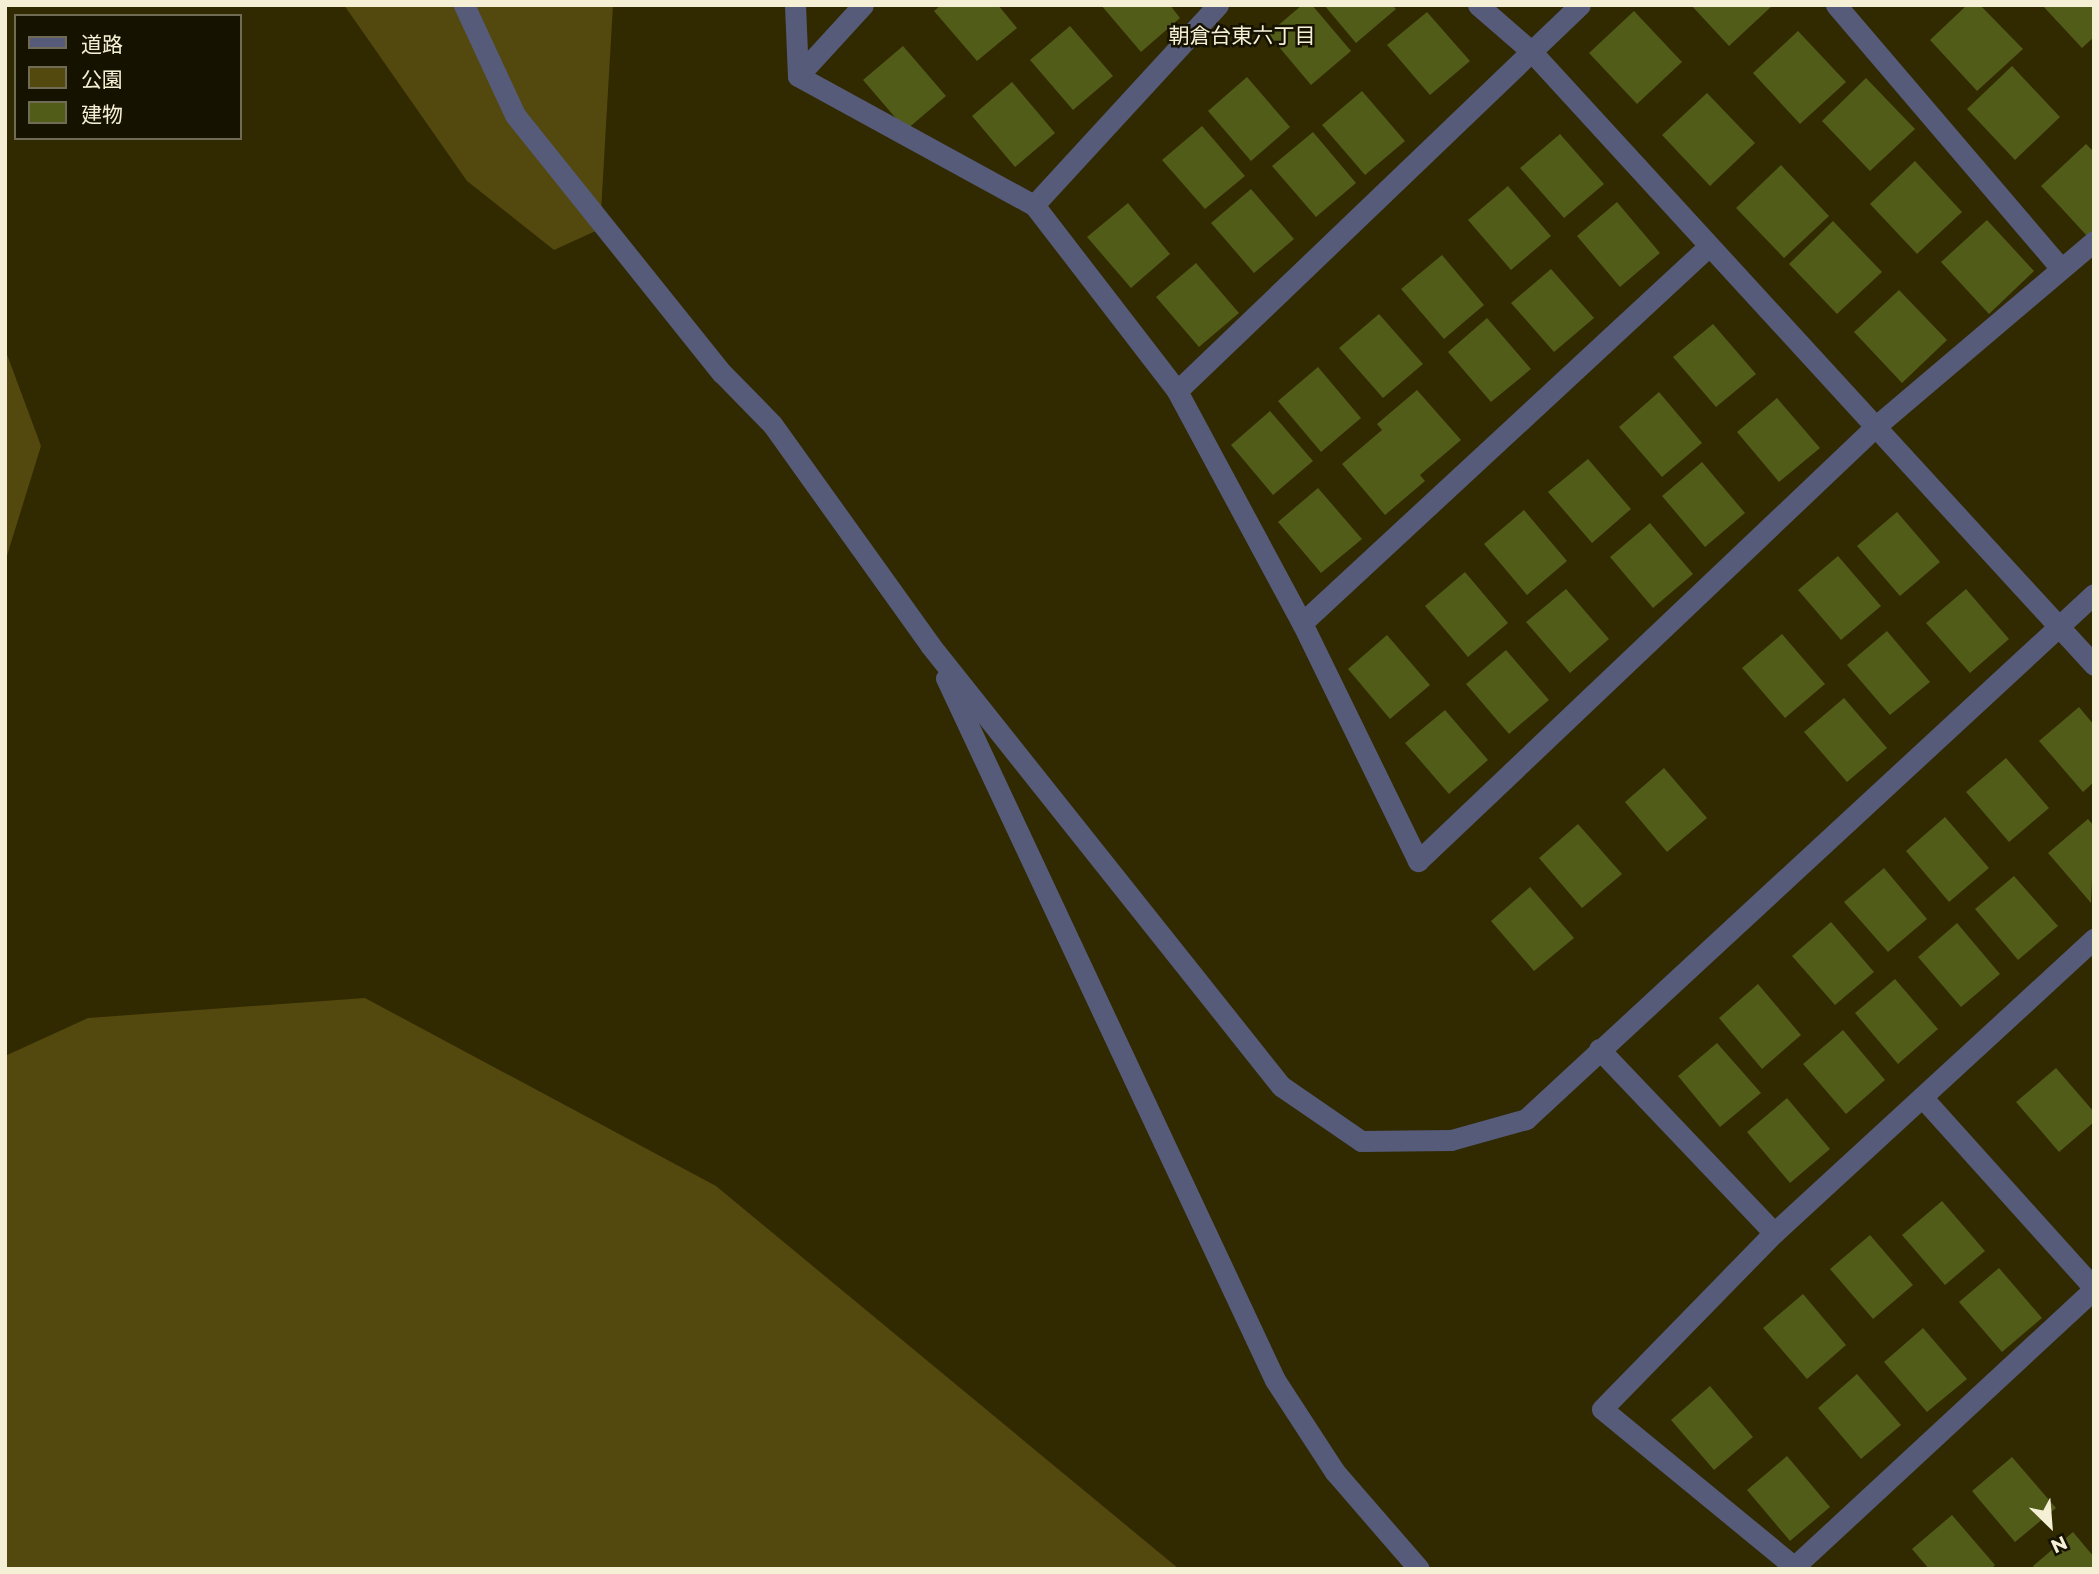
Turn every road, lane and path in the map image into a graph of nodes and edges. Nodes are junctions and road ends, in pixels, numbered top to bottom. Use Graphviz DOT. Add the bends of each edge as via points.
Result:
graph roads {
  1 [pos="464,5"];
  2 [pos="795,5"];
  3 [pos="863,5"];
  4 [pos="1218,5"];
  5 [pos="1478,5"];
  6 [pos="1580,5"];
  7 [pos="1836,5"];
  8 [pos="1531,51"];
  9 [pos="798,76"];
  10 [pos="1034,205"];
  11 [pos="2094,241"];
  12 [pos="1709,246"];
  13 [pos="2060,267"];
  14 [pos="1177,391"];
  15 [pos="1875,428"];
  16 [pos="2094,594"];
  17 [pos="1302,623"];
  18 [pos="2058,627"];
  19 [pos="930,645"];
  20 [pos="2094,665"];
  21 [pos="2094,939"];
  22 [pos="1599,1049"];
  23 [pos="1922,1097"];
  24 [pos="1774,1233"];
  25 [pos="2094,1288"];
  26 [pos="1796,1567"];
  27 [pos="1419,1569"];
  1 -- 19 [label="street" via="515,115 722,373 772,424"];
  2 -- 9 [label="street"];
  3 -- 9 [label="street"];
  4 -- 10 [label="street"];
  5 -- 8 [label="street"];
  6 -- 8 [label="street"];
  7 -- 13 [label="street"];
  8 -- 12 [label="street"];
  8 -- 14 [label="street"];
  9 -- 10 [label="street"];
  10 -- 14 [label="street"];
  11 -- 13 [label="street"];
  12 -- 15 [label="street"];
  12 -- 17 [label="street"];
  13 -- 15 [label="street"];
  14 -- 17 [label="street"];
  15 -- 17 [label="street" via="1418,861"];
  15 -- 18 [label="street"];
  16 -- 18 [label="street"];
  18 -- 20 [label="street"];
  18 -- 22 [label="street"];
  19 -- 22 [label="street" via="1281,1086 1361,1141 1451,1140 1526,1119"];
  19 -- 27 [label="street" via="1275,1380 1335,1472"];
  21 -- 23 [label="street"];
  22 -- 24 [label="street"];
  23 -- 24 [label="street"];
  23 -- 25 [label="street"];
  24 -- 26 [label="street" via="1602,1409"];
  25 -- 26 [label="street"];
}
